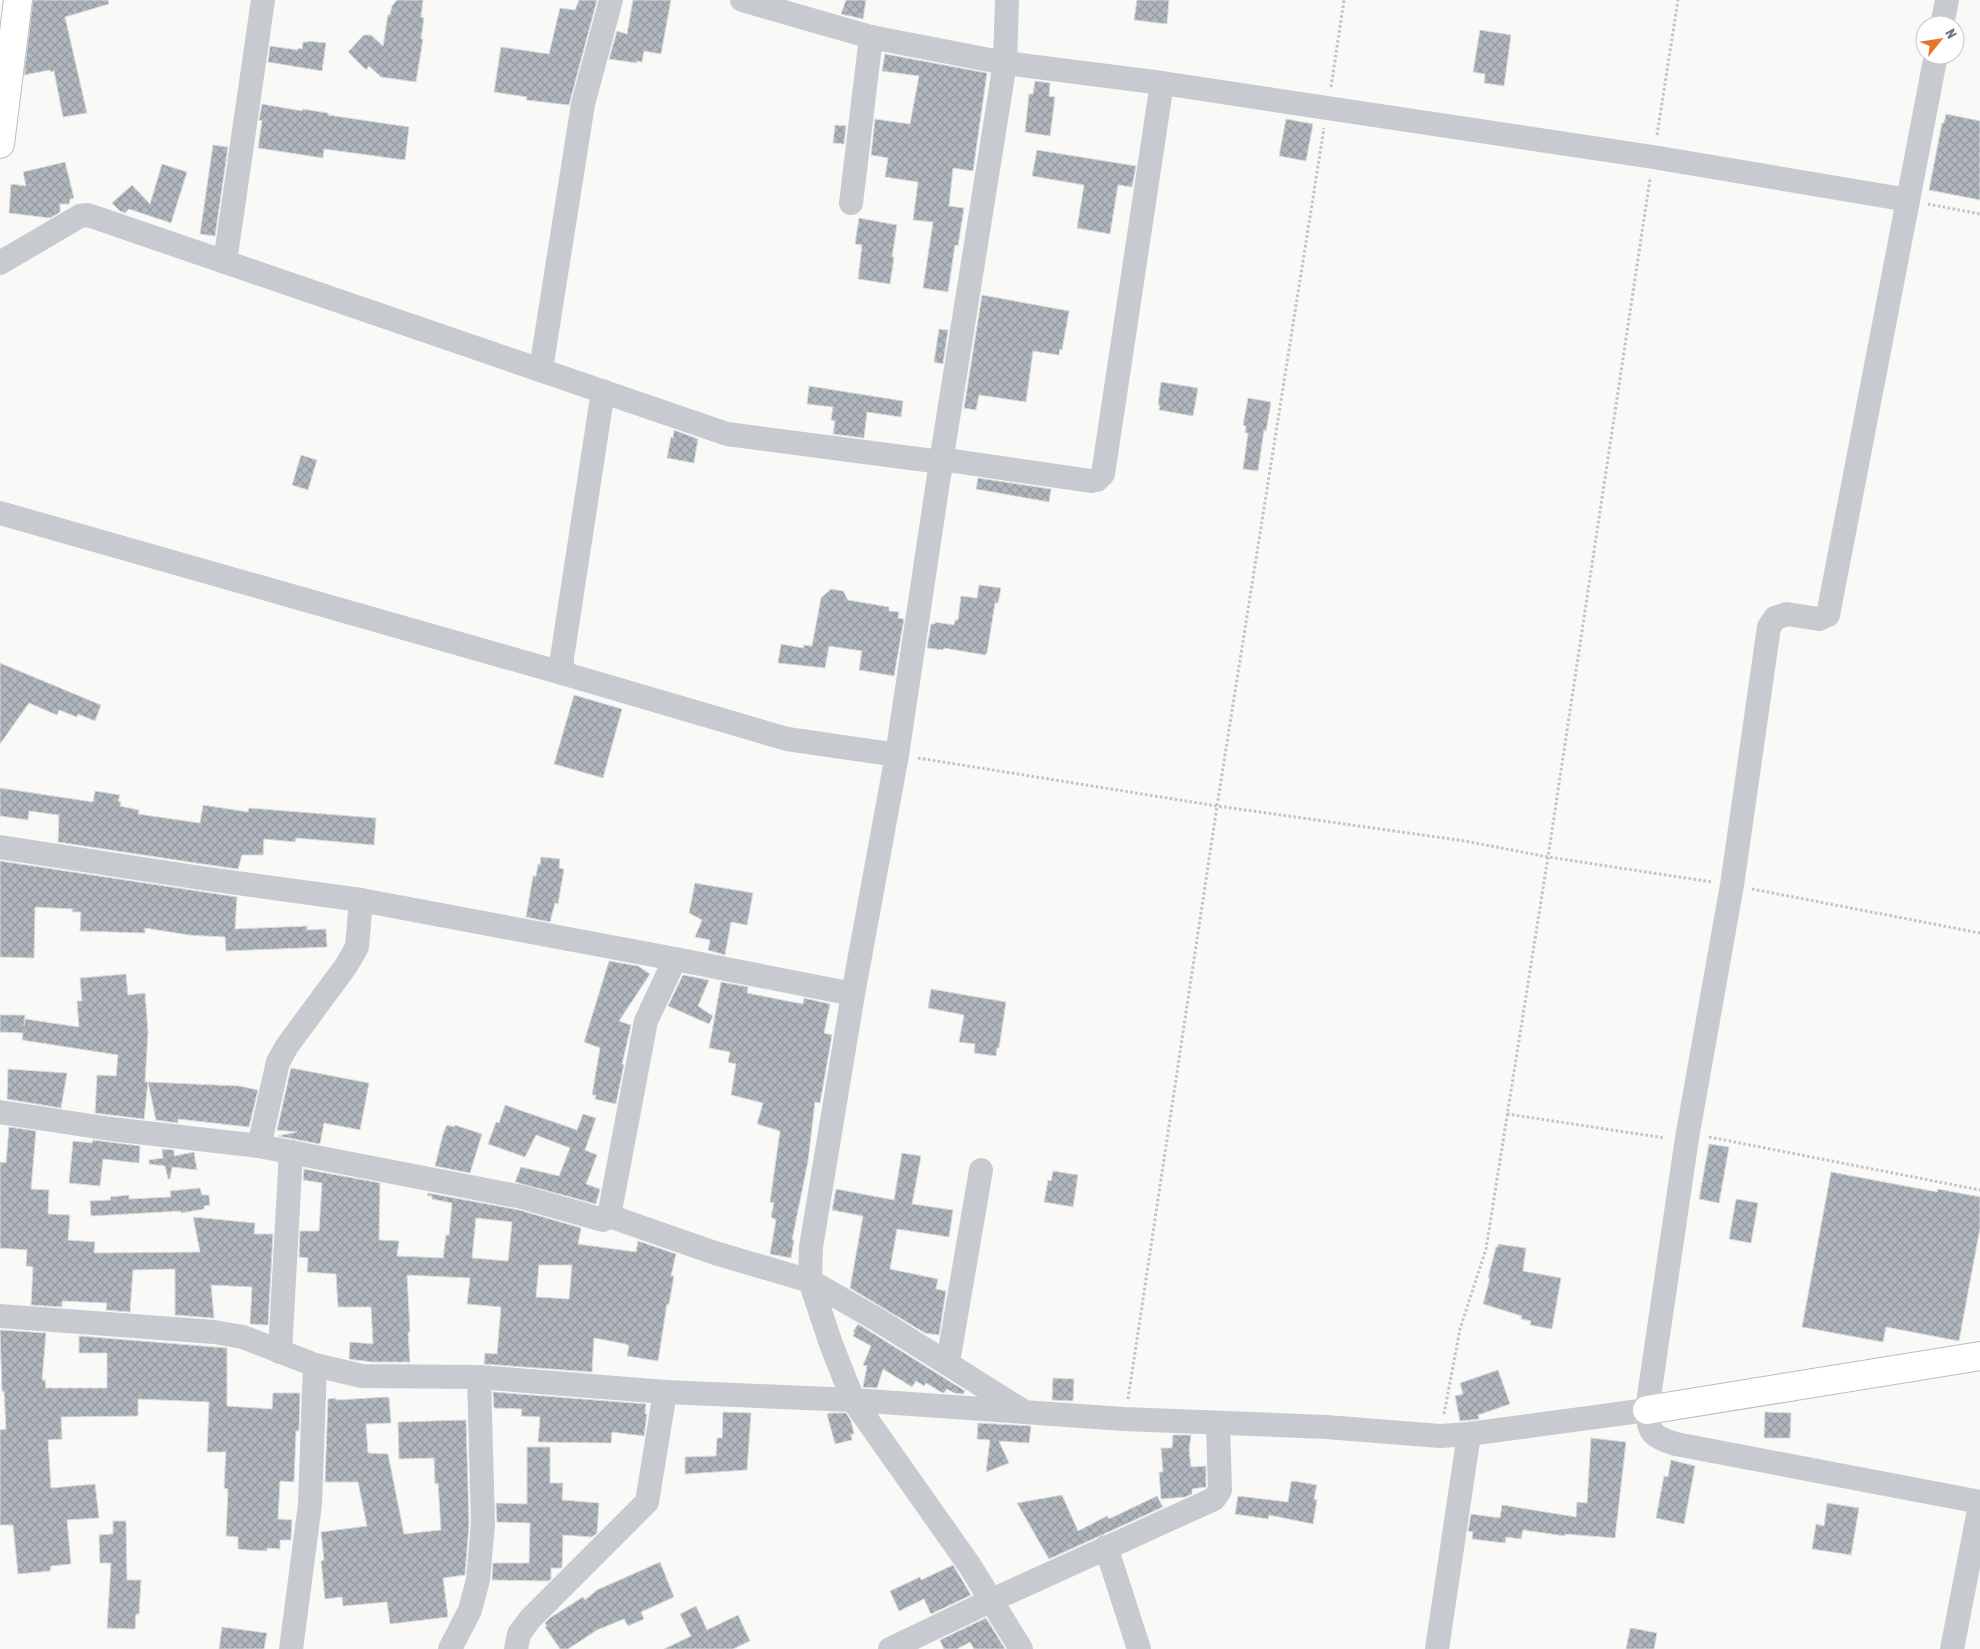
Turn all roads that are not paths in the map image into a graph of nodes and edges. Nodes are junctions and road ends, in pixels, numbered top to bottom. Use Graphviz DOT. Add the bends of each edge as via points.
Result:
graph roads {
  1 [pos="18,0"];
  2 [pos="263,0"];
  3 [pos="611,0"];
  4 [pos="742,0"];
  5 [pos="1007,0"];
  6 [pos="1947,0"];
  7 [pos="1944,15"];
  8 [pos="871,37"];
  9 [pos="1006,63"];
  10 [pos="1934,65"];
  11 [pos="1162,82"];
  12 [pos="0,144"];
  13 [pos="1908,200"];
  14 [pos="851,203"];
  15 [pos="225,262"];
  16 [pos="0,263"];
  17 [pos="541,369"];
  18 [pos="603,392"];
  19 [pos="941,462"];
  20 [pos="0,513"];
  21 [pos="562,673"];
  22 [pos="896,755"];
  23 [pos="0,847"];
  24 [pos="361,900"];
  25 [pos="675,959"];
  26 [pos="853,994"];
  27 [pos="0,1112"];
  28 [pos="259,1146"];
  29 [pos="291,1152"];
  30 [pos="981,1170"];
  31 [pos="609,1216"];
  32 [pos="810,1281"];
  33 [pos="0,1316"];
  34 [pos="280,1352"];
  35 [pos="1980,1356"];
  36 [pos="948,1362"];
  37 [pos="315,1365"];
  38 [pos="480,1377"];
  39 [pos="665,1392"];
  40 [pos="853,1400"];
  41 [pos="1647,1410"];
  42 [pos="1025,1412"];
  43 [pos="1218,1423"];
  44 [pos="1468,1434"];
  45 [pos="1980,1503"];
  46 [pos="1106,1547"];
  47 [pos="992,1600"];
  48 [pos="291,1649"];
  49 [pos="450,1649"];
  50 [pos="516,1649"];
  51 [pos="890,1649"];
  52 [pos="1021,1649"];
  53 [pos="1139,1649"];
  54 [pos="1438,1649"];
  55 [pos="1952,1649"];
  1 -- 12 [label="street"];
  2 -- 15 [label="street"];
  3 -- 17 [label="street" via="583,104"];
  4 -- 8 [label="street"];
  5 -- 9 [label="street"];
  6 -- 7 [label="street"];
  8 -- 9 [label="street"];
  8 -- 14 [label="street"];
  9 -- 11 [label="street"];
  9 -- 19 [label="street"];
  10 -- 13 [label="street"];
  11 -- 13 [label="street" via="1654,157"];
  11 -- 19 [label="street" via="1101,478 1091,481"];
  13 -- 41 [label="street" via="1828,615 1819,619 1787,614 1775,618 1769,627 1732,884 1687,1138"];
  15 -- 16 [label="street" via="88,215 80,216"];
  15 -- 17 [label="street"];
  17 -- 18 [label="street"];
  18 -- 19 [label="street" via="727,434"];
  18 -- 21 [label="street"];
  19 -- 22 [label="street"];
  20 -- 21 [label="street"];
  21 -- 22 [label="street" via="787,739"];
  22 -- 26 [label="street"];
  23 -- 24 [label="street"];
  24 -- 25 [label="street"];
  24 -- 28 [label="street" via="357,947 278,1062"];
  25 -- 26 [label="street"];
  25 -- 31 [label="street" via="646,1021"];
  26 -- 32 [label="street" via="810,1247"];
  27 -- 28 [label="street"];
  28 -- 29 [label="street"];
  29 -- 31 [label="street" via="522,1197 603,1220"];
  29 -- 34 [label="street"];
  30 -- 36 [label="street"];
  31 -- 32 [label="street" via="715,1253"];
  32 -- 36 [label="street"];
  32 -- 40 [label="street"];
  33 -- 34 [label="street" via="214,1332 243,1337"];
  34 -- 37 [label="street"];
  35 -- 41 [label="street"];
  36 -- 42 [label="street"];
  37 -- 38 [label="street" via="362,1376"];
  37 -- 48 [label="street" via="310,1504"];
  38 -- 39 [label="street"];
  38 -- 49 [label="street" via="483,1524 478,1580 470,1610"];
  39 -- 40 [label="street"];
  39 -- 50 [label="street" via="647,1502 530,1619 520,1634"];
  40 -- 42 [label="street"];
  40 -- 47 [label="street"];
  41 -- 44 [label="street"];
  41 -- 45 [label="street" via="1648,1425 1654,1435 1676,1444"];
  42 -- 43 [label="street"];
  43 -- 44 [label="street" via="1440,1436"];
  43 -- 46 [label="street" via="1220,1490 1214,1499"];
  44 -- 54 [label="street"];
  45 -- 55 [label="street"];
  46 -- 47 [label="street"];
  46 -- 53 [label="street"];
  47 -- 51 [label="street"];
  47 -- 52 [label="street"];
}
